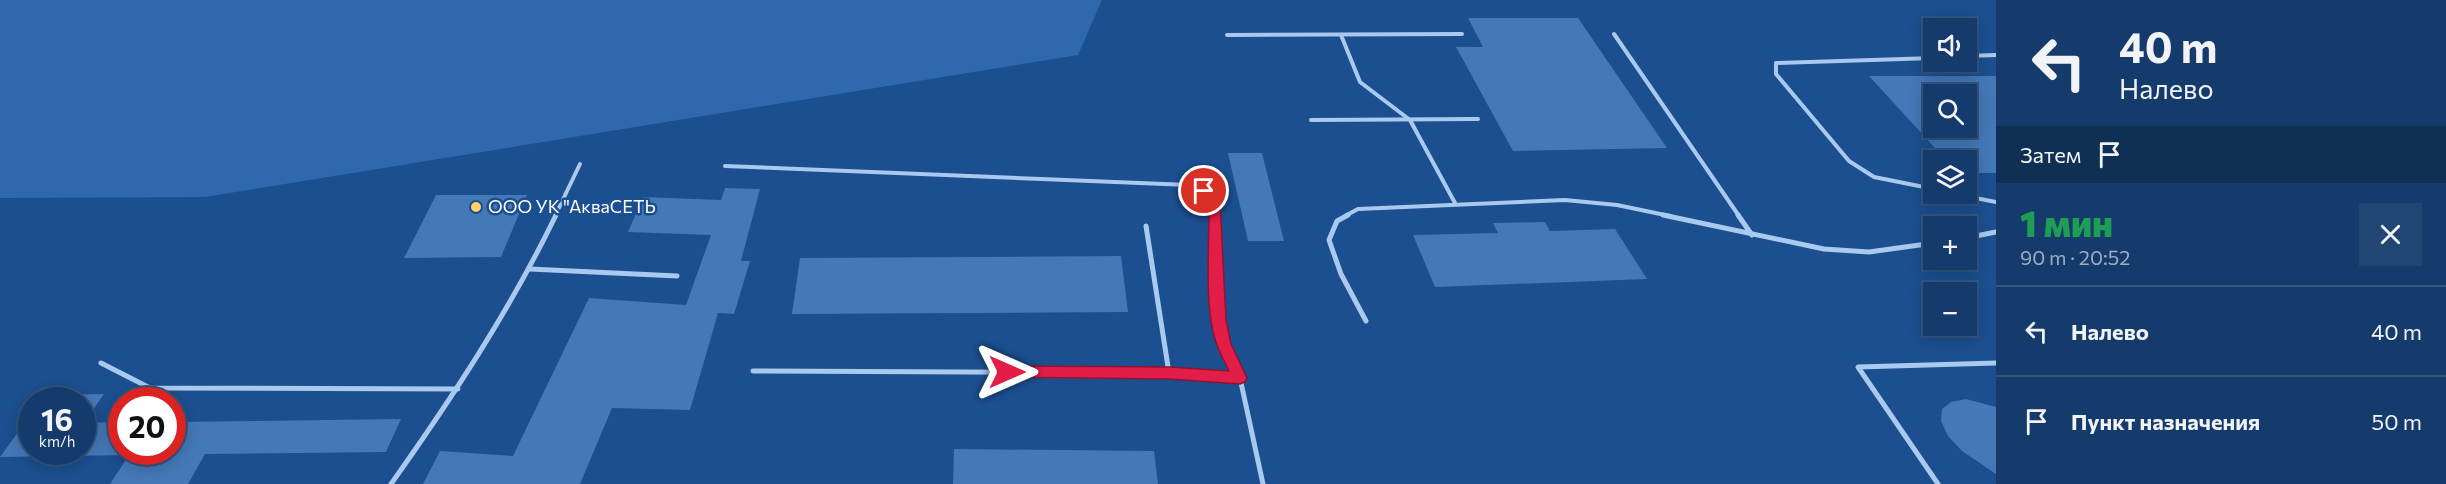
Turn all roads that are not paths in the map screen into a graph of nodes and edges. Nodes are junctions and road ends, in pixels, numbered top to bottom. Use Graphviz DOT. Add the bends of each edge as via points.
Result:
graph roads {
  1 [pos="1462,34"];
  2 [pos="1614,34"];
  3 [pos="1227,35"];
  4 [pos="1341,35"];
  5 [pos="1996,56"];
  6 [pos="1977,57"];
  7 [pos="1923,58"];
  8 [pos="1478,119"];
  9 [pos="1311,120"];
  10 [pos="1410,120"];
  11 [pos="580,164"];
  12 [pos="725,166"];
  13 [pos="1923,187"];
  14 [pos="1977,198"];
  15 [pos="1996,202"];
  16 [pos="1455,203"];
  17 [pos="1146,226"];
  18 [pos="1996,232"];
  19 [pos="1752,235"];
  20 [pos="1977,236"];
  21 [pos="1923,245"];
  22 [pos="530,268"];
  23 [pos="677,276"];
  24 [pos="1366,321"];
  25 [pos="101,363"];
  26 [pos="1996,363"];
  27 [pos="753,371"];
  28 [pos="1169,373"];
  29 [pos="1240,378"];
  30 [pos="458,389"];
  31 [pos="391,484"];
  32 [pos="1263,484"];
  33 [pos="1938,484"];
  1 -- 4 [label="lane"];
  2 -- 19 [label="lane"];
  3 -- 4 [label="lane"];
  4 -- 10 [label="lane" via="1360,82"];
  5 -- 6 [label="lane"];
  7 -- 13 [label="lane" via="1776,63 1776,74 1849,161 1874,177"];
  8 -- 10 [label="lane"];
  9 -- 10 [label="lane"];
  10 -- 16 [label="lane"];
  11 -- 22 [label="lane"];
  12 -- 29 [label="lane" via="1189,185 1204,191 1213,200 1215,213 1216,289 1223,344"];
  14 -- 15 [label="lane"];
  16 -- 19 [label="lane" via="1564,200 1606,204"];
  16 -- 24 [label="lane" via="1358,209 1337,221 1329,240 1341,274"];
  17 -- 28 [label="lane"];
  18 -- 20 [label="lane"];
  19 -- 21 [label="lane" via="1824,249 1869,252"];
  22 -- 23 [label="lane"];
  22 -- 30 [label="lane"];
  25 -- 30 [label="lane" via="150,388"];
  26 -- 33 [label="lane" via="1858,367"];
  27 -- 28 [label="lane"];
  28 -- 29 [label="lane"];
  29 -- 32 [label="lane"];
  30 -- 31 [label="lane"];
}
